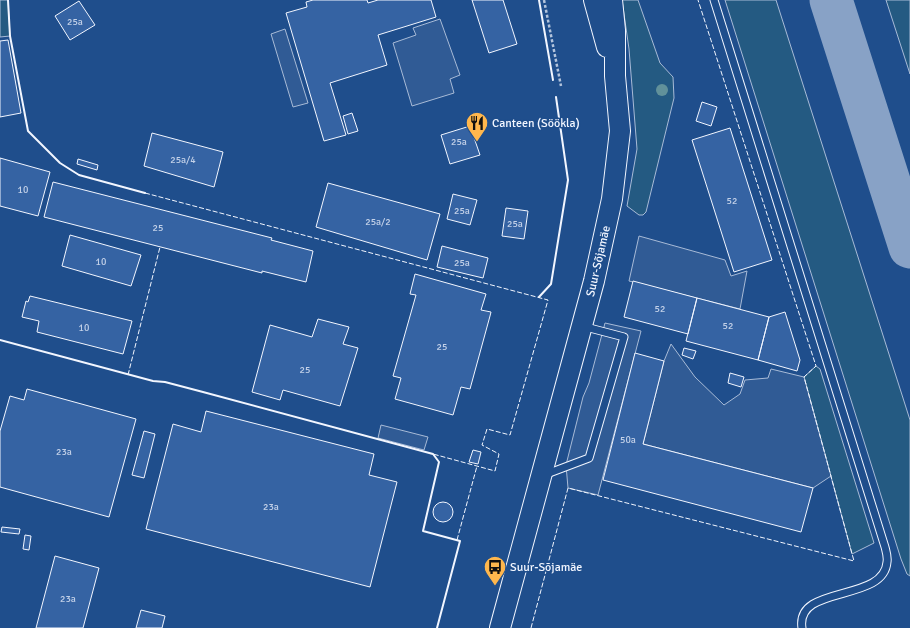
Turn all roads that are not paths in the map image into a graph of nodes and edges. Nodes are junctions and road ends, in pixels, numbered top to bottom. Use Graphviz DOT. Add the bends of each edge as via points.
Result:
graph roads {
  1 [pos="594,0"];
  2 [pos="612,0"];
  3 [pos="714,0"];
  4 [pos="615,76"];
  5 [pos="582,326"];
  6 [pos="542,475"];
  7 [pos="500,628"];
  8 [pos="802,628"];
  1 -- 4 [label="main road, Suur-Sõjamäe"];
  2 -- 4 [label="main road, Suur-Sõjamäe"];
  3 -- 8 [label="lane" via="885,547 887,563 883,574 876,581 814,602 806,612"];
  4 -- 5 [label="main road, Suur-Sõjamäe" via="620,131 612,199"];
  5 -- 6 [label="main road, Suur-Sõjamäe"];
  5 -- 6 [label="lane" via="624,337 589,458"];
  6 -- 7 [label="main road, Suur-Sõjamäe"];
}
